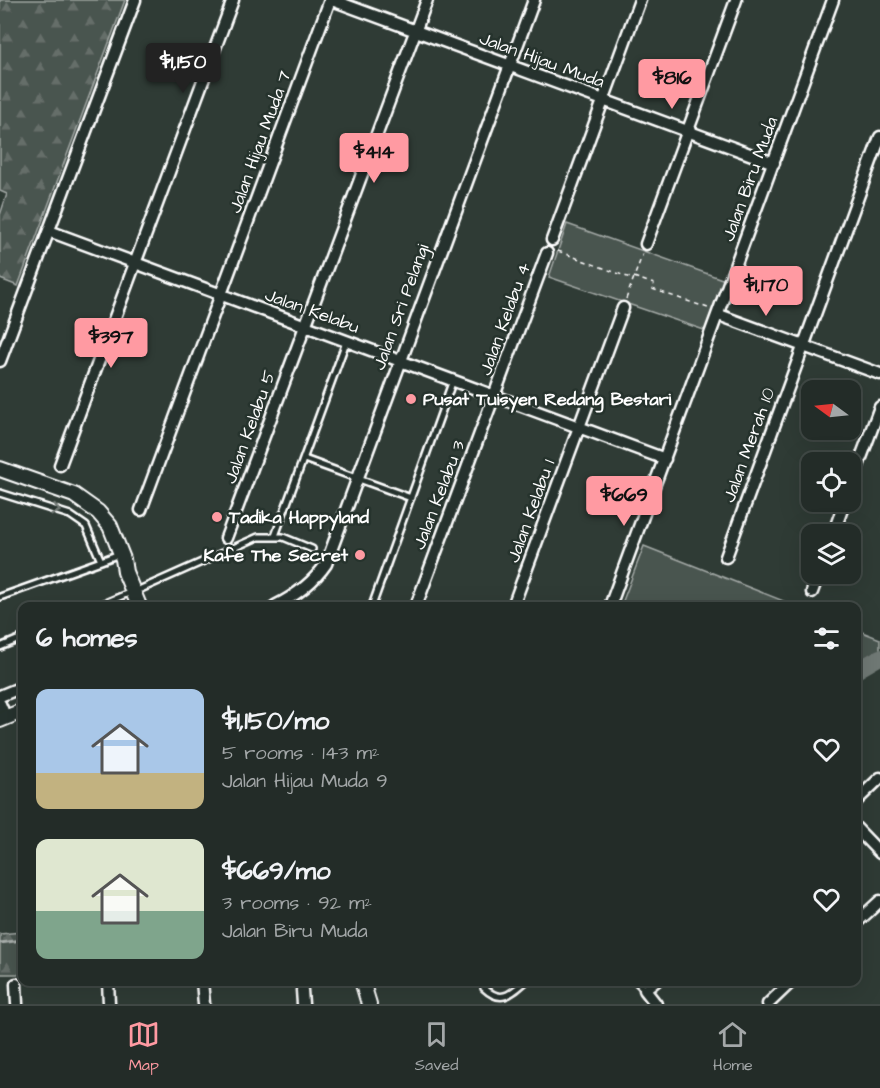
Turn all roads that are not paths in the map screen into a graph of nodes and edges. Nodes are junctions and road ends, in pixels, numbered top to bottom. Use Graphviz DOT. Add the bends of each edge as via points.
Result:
graph roads {
  1 [pos="135,0"];
  2 [pos="233,0"];
  3 [pos="331,0"];
  4 [pos="427,0"];
  5 [pos="534,0"];
  6 [pos="640,0"];
  7 [pos="736,0"];
  8 [pos="833,0"];
  9 [pos="415,31"];
  10 [pos="510,66"];
  11 [pos="603,100"];
  12 [pos="688,131"];
  13 [pos="880,136"];
  14 [pos="774,163"];
  15 [pos="49,231"];
  16 [pos="646,244"];
  17 [pos="135,263"];
  18 [pos="221,295"];
  19 [pos="622,308"];
  20 [pos="719,313"];
  21 [pos="305,327"];
  22 [pos="346,342"];
  23 [pos="803,346"];
  24 [pos="0,361"];
  25 [pos="401,361"];
  26 [pos="880,374"];
  27 [pos="453,380"];
  28 [pos="495,396"];
  29 [pos="880,407"];
  30 [pos="579,427"];
  31 [pos="861,458"];
  32 [pos="303,459"];
  33 [pos="665,459"];
  34 [pos="60,465"];
  35 [pos="0,469"];
  36 [pos="358,479"];
  37 [pos="0,493"];
  38 [pos="411,498"];
  39 [pos="141,510"];
  40 [pos="275,536"];
  41 [pos="226,538"];
  42 [pos="312,549"];
  43 [pos="122,557"];
  44 [pos="726,557"];
  45 [pos="101,561"];
  46 [pos="815,584"];
  47 [pos="137,590"];
  48 [pos="812,592"];
  49 [pos="0,597"];
  50 [pos="108,602"];
  51 [pos="138,602"];
  52 [pos="146,602"];
  53 [pos="283,602"];
  54 [pos="373,602"];
  55 [pos="418,602"];
  56 [pos="514,602"];
  57 [pos="611,602"];
  58 [pos="18,640"];
  59 [pos="0,647"];
  60 [pos="18,689"];
  61 [pos="0,696"];
  62 [pos="0,704"];
  63 [pos="18,713"];
  64 [pos="3,719"];
  65 [pos="880,778"];
  66 [pos="861,796"];
  67 [pos="861,833"];
  68 [pos="880,853"];
  69 [pos="880,901"];
  70 [pos="861,918"];
  71 [pos="16,984"];
  72 [pos="108,986"];
  73 [pos="202,986"];
  74 [pos="364,986"];
  75 [pos="520,986"];
  76 [pos="641,986"];
  77 [pos="650,986"];
  78 [pos="787,986"];
  79 [pos="484,988"];
  80 [pos="302,990"];
  81 [pos="645,990"];
  82 [pos="17,1004"];
  83 [pos="109,1004"];
  84 [pos="204,1004"];
  85 [pos="303,1004"];
  86 [pos="369,1004"];
  87 [pos="656,1004"];
  88 [pos="768,1004"];
  1 -- 15 [label="street"];
  2 -- 17 [label="street"];
  3 -- 9 [label="street, Jalan Hijau Muda"];
  3 -- 18 [label="street, Jalan Hijau Muda 7"];
  4 -- 9 [label="street, Jalan Kelabu 5"];
  5 -- 10 [label="street, Jalan Sri Pelangi"];
  6 -- 11 [label="street, Jalan Kelabu 4"];
  7 -- 12 [label="street"];
  8 -- 14 [label="street, Jalan Biru Muda"];
  9 -- 10 [label="street, Jalan Hijau Muda"];
  9 -- 21 [label="street, Jalan Kelabu 5"];
  10 -- 11 [label="street, Jalan Hijau Muda"];
  10 -- 25 [label="street, Jalan Sri Pelangi"];
  11 -- 12 [label="street, Jalan Hijau Muda"];
  11 -- 28 [label="street, Jalan Kelabu 4"];
  12 -- 14 [label="street, Jalan Hijau Muda"];
  12 -- 16 [label="street"];
  13 -- 23 [label="street, Jalan Merah 10"];
  14 -- 20 [label="street, Jalan Biru Muda"];
  15 -- 17 [label="street, Jalan Kelabu"];
  15 -- 24 [label="street"];
  17 -- 18 [label="street, Jalan Kelabu"];
  17 -- 34 [label="street"];
  18 -- 21 [label="street, Jalan Kelabu"];
  18 -- 39 [label="street, Jalan Hijau Muda 7"];
  19 -- 30 [label="street, Jalan Kelabu 1"];
  20 -- 23 [label="street"];
  20 -- 33 [label="street, Jalan Biru Muda"];
  21 -- 22 [label="street, Jalan Kelabu"];
  21 -- 41 [label="street, Jalan Kelabu 5"];
  22 -- 25 [label="street, Jalan Kelabu"];
  22 -- 32 [label="lane"];
  23 -- 26 [label="street"];
  23 -- 44 [label="street, Jalan Merah 10"];
  25 -- 27 [label="street, Jalan Kelabu"];
  25 -- 36 [label="street, Jalan Sri Pelangi"];
  27 -- 28 [label="street, Jalan Kelabu"];
  27 -- 38 [label="lane"];
  28 -- 30 [label="street, Jalan Kelabu"];
  28 -- 55 [label="street, Jalan Kelabu 3"];
  29 -- 31 [label="street"];
  30 -- 33 [label="street, Jalan Kelabu"];
  30 -- 56 [label="street, Jalan Kelabu 1"];
  32 -- 36 [label="lane"];
  32 -- 40 [label="lane"];
  33 -- 57 [label="street, Jalan Biru Muda"];
  35 -- 43 [label="street" via="52,486 90,504 110,526"];
  36 -- 38 [label="lane"];
  36 -- 53 [label="street, Jalan Sri Pelangi" via="326,564 309,584"];
  37 -- 45 [label="lane, one-way" via="70,515 86,526"];
  38 -- 54 [label="lane"];
  40 -- 42 [label="lane" via="293,539"];
  40 -- 47 [label="lane" via="258,537"];
  43 -- 45 [label="lane"];
  43 -- 47 [label="street" via="131,568"];
  45 -- 49 [label="lane"];
  46 -- 48 [label="street"];
  47 -- 50 [label="lane"];
  47 -- 51 [label="street"];
  47 -- 52 [label="street"];
  58 -- 59 [label="lane"];
  60 -- 61 [label="street"];
  62 -- 64 [label="street"];
  63 -- 64 [label="street"];
  65 -- 66 [label="street"];
  67 -- 68 [label="street"];
  69 -- 70 [label="street"];
  71 -- 82 [label="street"];
  72 -- 83 [label="street"];
  73 -- 84 [label="street"];
  74 -- 86 [label="street"];
  75 -- 79 [label="lane" via="498,999"];
  76 -- 81 [label="lane"];
  77 -- 81 [label="street"];
  78 -- 88 [label="street"];
  80 -- 85 [label="street"];
  81 -- 87 [label="street"];
}
